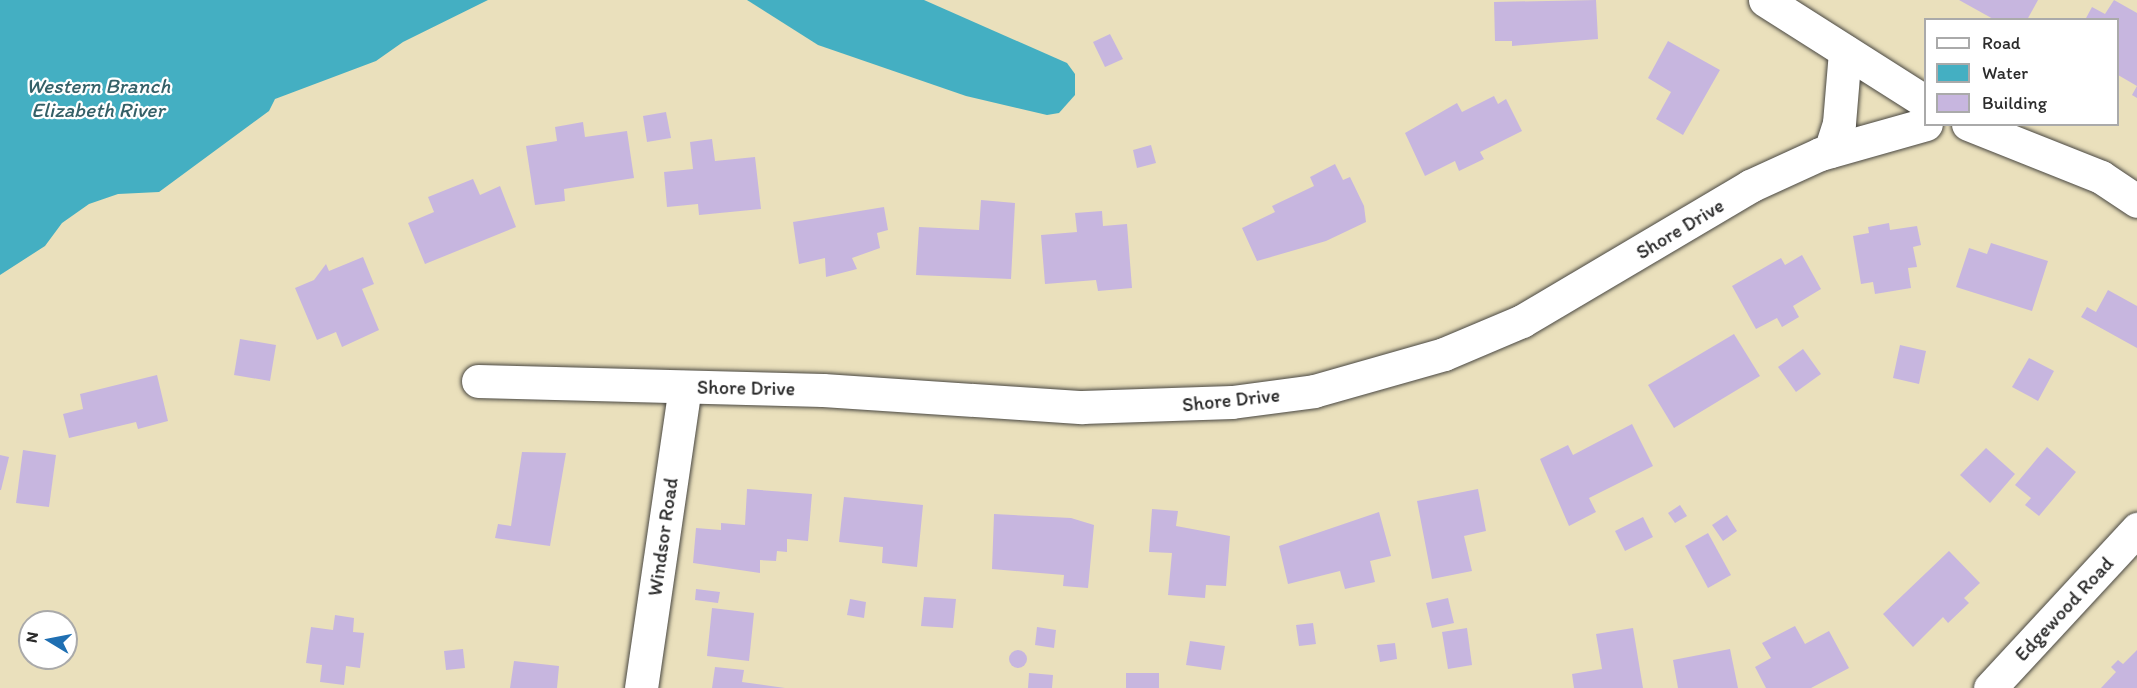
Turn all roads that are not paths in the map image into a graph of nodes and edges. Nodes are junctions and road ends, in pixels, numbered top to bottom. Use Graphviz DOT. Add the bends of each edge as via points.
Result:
graph roads {
  1 [pos="1765,0"];
  2 [pos="1845,51"];
  3 [pos="1924,101"];
  4 [pos="1924,125"];
  5 [pos="1973,126"];
  6 [pos="1830,151"];
  7 [pos="2137,201"];
  8 [pos="478,381"];
  9 [pos="685,387"];
  10 [pos="2137,529"];
  11 [pos="641,688"];
  12 [pos="1990,688"];
  1 -- 2 [label="street"];
  2 -- 3 [label="street"];
  2 -- 6 [label="street" via="1839,123"];
  4 -- 6 [label="street, Shore Drive"];
  5 -- 7 [label="street" via="2101,177"];
  6 -- 9 [label="street, Shore Drive" via="1750,186 1522,321 1444,354 1314,391 1137,408 823,390"];
  8 -- 9 [label="street, Shore Drive"];
  9 -- 11 [label="street, Windsor Road"];
  10 -- 12 [label="street, Edgewood Road"];
}
